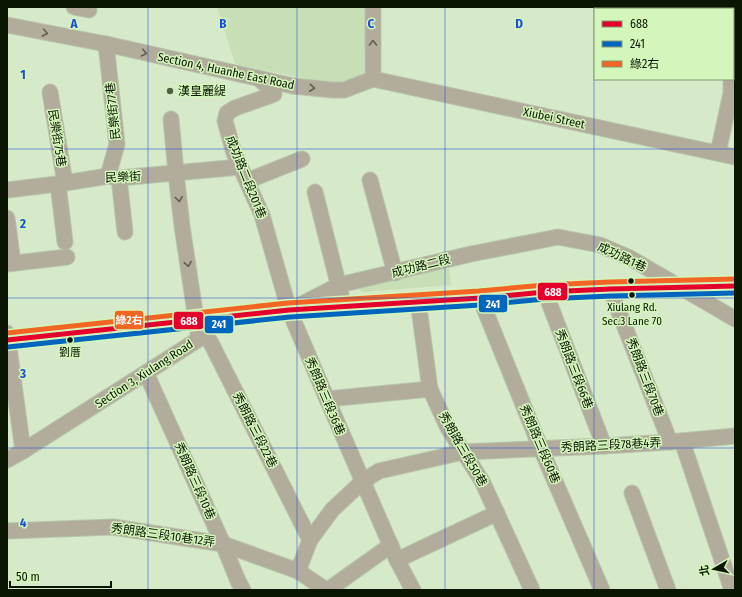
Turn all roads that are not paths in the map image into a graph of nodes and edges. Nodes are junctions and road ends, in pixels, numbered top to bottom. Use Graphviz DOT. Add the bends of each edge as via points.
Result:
graph roads {
  1 [pos="74,7"];
  2 [pos="373,7"];
  3 [pos="89,10"];
  4 [pos="7,25"];
  5 [pos="106,44"];
  6 [pos="258,78"];
  7 [pos="374,78"];
  8 [pos="731,80"];
  9 [pos="50,92"];
  10 [pos="171,120"];
  11 [pos="718,153"];
  12 [pos="735,157"];
  13 [pos="302,159"];
  14 [pos="240,167"];
  15 [pos="176,173"];
  16 [pos="113,177"];
  17 [pos="370,180"];
  18 [pos="247,181"];
  19 [pos="61,184"];
  20 [pos="7,188"];
  21 [pos="315,192"];
  22 [pos="7,218"];
  23 [pos="125,232"];
  24 [pos="558,237"];
  25 [pos="66,242"];
  26 [pos="67,257"];
  27 [pos="10,264"];
  28 [pos="395,272"];
  29 [pos="339,285"];
  30 [pos="735,286"];
  31 [pos="682,288"];
  32 [pos="610,289"];
  33 [pos="545,292"];
  34 [pos="480,298"];
  35 [pos="418,301"];
  36 [pos="344,306"];
  37 [pos="289,310"];
  38 [pos="735,319"];
  39 [pos="197,320"];
  40 [pos="7,338"];
  41 [pos="146,373"];
  42 [pos="430,389"];
  43 [pos="327,399"];
  44 [pos="735,436"];
  45 [pos="676,441"];
  46 [pos="604,446"];
  47 [pos="541,449"];
  48 [pos="23,451"];
  49 [pos="463,452"];
  50 [pos="7,460"];
  51 [pos="363,481"];
  52 [pos="632,493"];
  53 [pos="497,513"];
  54 [pos="7,531"];
  55 [pos="310,540"];
  56 [pos="223,544"];
  57 [pos="391,545"];
  58 [pos="397,560"];
  59 [pos="298,571"];
  60 [pos="239,587"];
  61 [pos="528,589"];
  62 [pos="327,590"];
  63 [pos="413,590"];
  64 [pos="602,590"];
  65 [pos="668,590"];
  66 [pos="732,590"];
  1 -- 3 [label="street"];
  7 -- 2 [label="street, one-way"];
  4 -- 5 [label="street, Section 4, Huanhe East Road, one-way"];
  5 -- 6 [label="street, Section 4, Huanhe East Road, one-way"];
  5 -- 16 [label="street, 民樂街77巷" via="117,144"];
  6 -- 7 [label="street, Section 4, Huanhe East Road, one-way" via="293,86 332,90 344,90"];
  6 -- 14 [label="street, 成功路二段201巷" via="274,94 235,108 227,113 225,121"];
  7 -- 11 [label="street, Xiubei Street"];
  8 -- 11 [label="street" via="731,93"];
  9 -- 19 [label="street, 民樂街75巷"];
  10 -- 15 [label="street"];
  11 -- 12 [label="street, Xiubei Street"];
  13 -- 18 [label="street"];
  14 -- 15 [label="street, 民樂街"];
  14 -- 18 [label="street, 成功路二段201巷"];
  15 -- 16 [label="street, 民樂街"];
  15 -- 39 [label="street, one-way"];
  16 -- 19 [label="street, 民樂街"];
  16 -- 23 [label="street"];
  17 -- 28 [label="street"];
  18 -- 37 [label="street, 成功路二段201巷" via="262,215"];
  19 -- 20 [label="street, 民樂街"];
  19 -- 25 [label="street, 民樂街75巷"];
  21 -- 29 [label="street"];
  22 -- 27 [label="street"];
  24 -- 28 [label="street, 成功路二段"];
  24 -- 31 [label="street, 成功路1巷" via="600,245 630,258"];
  26 -- 27 [label="street"];
  28 -- 29 [label="street, 成功路二段"];
  29 -- 36 [label="street"];
  29 -- 37 [label="street, 成功路二段"];
  30 -- 31 [label="street"];
  31 -- 32 [label="street"];
  31 -- 38 [label="street, 成功路1巷"];
  32 -- 33 [label="street"];
  32 -- 45 [label="street, 秀朗路三段70巷"];
  33 -- 34 [label="street"];
  33 -- 46 [label="street, 秀朗路三段66巷"];
  34 -- 35 [label="street"];
  34 -- 47 [label="street, 秀朗路三段60巷"];
  35 -- 36 [label="street"];
  35 -- 42 [label="street, 秀朗路三段50巷"];
  36 -- 37 [label="street"];
  37 -- 39 [label="street"];
  37 -- 43 [label="street, 秀朗路三段36巷"];
  39 -- 40 [label="street"];
  39 -- 41 [label="street, Section 3, Xiulang Road" via="199,339"];
  39 -- 55 [label="street, 秀朗路三段22巷"];
  40 -- 48 [label="street"];
  41 -- 48 [label="street, Section 3, Xiulang Road"];
  41 -- 56 [label="street, 秀朗路三段10巷"];
  42 -- 43 [label="street"];
  42 -- 49 [label="street, 秀朗路三段50巷" via="448,428"];
  43 -- 51 [label="street, 秀朗路三段36巷"];
  44 -- 45 [label="street, 秀朗路三段78巷4弄"];
  45 -- 46 [label="street, 秀朗路三段78巷4弄"];
  45 -- 66 [label="street, 秀朗路三段70巷"];
  46 -- 47 [label="street, 秀朗路三段78巷4弄"];
  47 -- 49 [label="street, 秀朗路三段78巷4弄"];
  47 -- 64 [label="street, 秀朗路三段60巷"];
  48 -- 50 [label="street, Section 3, Xiulang Road"];
  49 -- 51 [label="street, 秀朗路三段78巷4弄" via="379,470"];
  49 -- 53 [label="street, 秀朗路三段50巷" via="482,481"];
  51 -- 55 [label="street, 秀朗路三段78巷4弄" via="332,510"];
  51 -- 57 [label="street, 秀朗路三段36巷"];
  52 -- 65 [label="street"];
  53 -- 58 [label="street"];
  53 -- 61 [label="street, 秀朗路三段50巷"];
  54 -- 56 [label="street, 秀朗路三段10巷12弄" via="113,527"];
  55 -- 59 [label="street, 秀朗路三段78巷4弄"];
  56 -- 59 [label="street, 秀朗路三段10巷12弄"];
  56 -- 60 [label="street, 秀朗路三段10巷"];
  57 -- 58 [label="street, 秀朗路三段36巷"];
  57 -- 62 [label="street"];
  58 -- 63 [label="street, 秀朗路三段36巷"];
  59 -- 62 [label="street, 秀朗路三段10巷12弄"];
}
